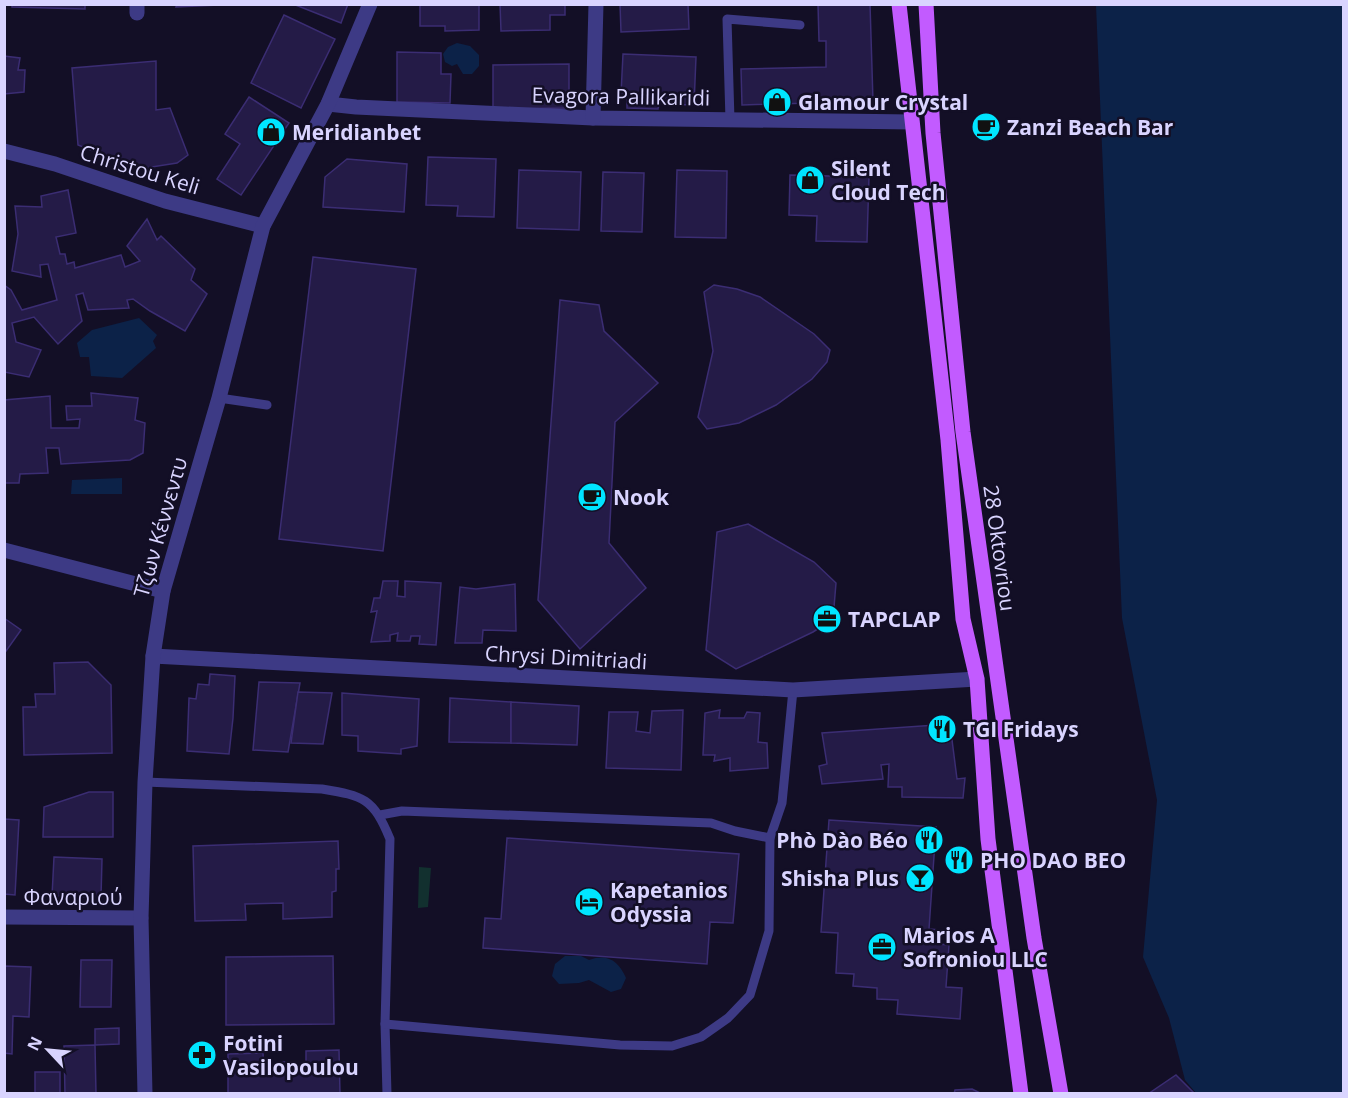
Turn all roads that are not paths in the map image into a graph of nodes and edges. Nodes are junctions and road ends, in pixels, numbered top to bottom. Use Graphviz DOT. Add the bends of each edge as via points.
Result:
graph roads {
  1 [pos="370,4"];
  2 [pos="596,4"];
  3 [pos="899,4"];
  4 [pos="926,4"];
  5 [pos="800,25"];
  6 [pos="328,104"];
  7 [pos="593,118"];
  8 [pos="730,120"];
  9 [pos="912,122"];
  10 [pos="4,151"];
  11 [pos="263,226"];
  12 [pos="219,398"];
  13 [pos="267,405"];
  14 [pos="4,550"];
  15 [pos="163,591"];
  16 [pos="153,656"];
  17 [pos="977,680"];
  18 [pos="793,690"];
  19 [pos="145,782"];
  20 [pos="380,815"];
  21 [pos="770,838"];
  22 [pos="4,917"];
  23 [pos="141,918"];
  24 [pos="385,1024"];
  25 [pos="146,1094"];
  26 [pos="387,1094"];
  27 [pos="1021,1094"];
  28 [pos="1061,1094"];
  1 -- 6 [label="street, Τζων Κέννεντυ"];
  2 -- 7 [label="street"];
  3 -- 9 [label="main road, 28 Oktovriou"];
  4 -- 28 [label="main road, 28 Oktovriou" via="933,134 963,432 1034,938"];
  5 -- 8 [label="lane" via="727,19"];
  6 -- 7 [label="street, Evagora Pallikaridi"];
  6 -- 11 [label="street, Τζων Κέννεντυ"];
  7 -- 8 [label="street, Evagora Pallikaridi"];
  8 -- 9 [label="street, Evagora Pallikaridi"];
  9 -- 17 [label="main road, 28 Oktovriou" via="948,440 963,620"];
  10 -- 11 [label="street, Christou Keli" via="165,201"];
  11 -- 12 [label="street, Τζων Κέννεντυ"];
  12 -- 13 [label="lane"];
  12 -- 15 [label="street, Τζων Κέννεντυ"];
  14 -- 15 [label="street"];
  15 -- 16 [label="street, Τζων Κέννεντυ"];
  16 -- 18 [label="street, Chrysi Dimitriadi"];
  16 -- 19 [label="street, Τζων Κέννεντυ"];
  17 -- 18 [label="street, Chrysi Dimitriadi"];
  17 -- 27 [label="main road, 28 Oktovriou" via="988,839"];
  18 -- 21 [label="lane" via="782,803"];
  19 -- 20 [label="lane" via="322,789 350,793 369,802"];
  19 -- 23 [label="street, Τζων Κέννεντυ"];
  20 -- 21 [label="lane" via="402,811 711,823"];
  20 -- 24 [label="lane" via="390,839"];
  21 -- 24 [label="lane" via="769,931 750,995 728,1018 701,1036 672,1046 620,1045"];
  22 -- 23 [label="street, Φαναριού"];
  23 -- 25 [label="street, Τζων Κέννεντυ"];
  24 -- 26 [label="lane"];
}
